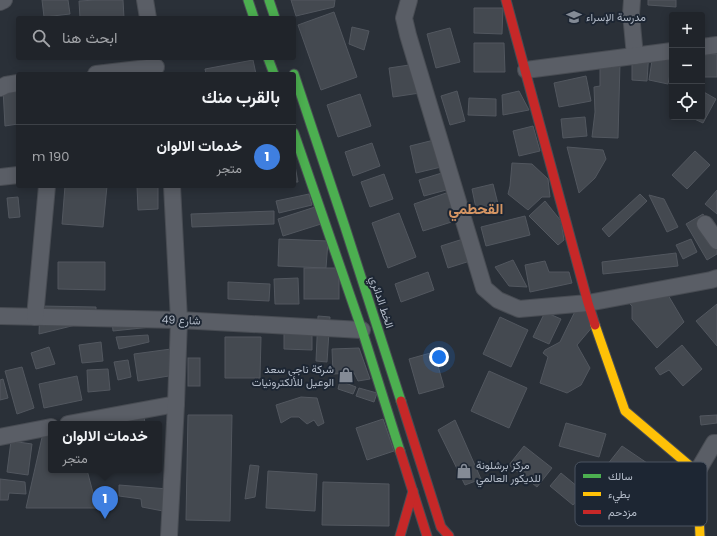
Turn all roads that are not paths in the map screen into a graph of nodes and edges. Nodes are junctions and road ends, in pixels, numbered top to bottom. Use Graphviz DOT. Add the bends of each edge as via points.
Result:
graph roads {
  1 [pos="4,0"];
  2 [pos="145,0"];
  3 [pos="248,0"];
  4 [pos="269,0"];
  5 [pos="409,0"];
  6 [pos="506,0"];
  7 [pos="632,0"];
  8 [pos="0,2"];
  9 [pos="148,16"];
  10 [pos="253,16"];
  11 [pos="274,16"];
  12 [pos="717,45"];
  13 [pos="705,47"];
  14 [pos="669,51"];
  15 [pos="635,56"];
  16 [pos="269,60"];
  17 [pos="290,63"];
  18 [pos="156,66"];
  19 [pos="526,70"];
  20 [pos="111,72"];
  21 [pos="273,72"];
  22 [pos="293,72"];
  23 [pos="296,80"];
  24 [pos="16,83"];
  25 [pos="0,88"];
  26 [pos="296,139"];
  27 [pos="16,175"];
  28 [pos="0,177"];
  29 [pos="47,188"];
  30 [pos="172,188"];
  31 [pos="705,224"];
  32 [pos="345,227"];
  33 [pos="328,233"];
  34 [pos="717,241"];
  35 [pos="717,278"];
  36 [pos="588,303"];
  37 [pos="0,316"];
  38 [pos="35,316"];
  39 [pos="179,320"];
  40 [pos="362,330"];
  41 [pos="176,404"];
  42 [pos="84,421"];
  43 [pos="48,428"];
  44 [pos="0,436"];
  45 [pos="717,443"];
  46 [pos="685,462"];
  47 [pos="703,462"];
  48 [pos="413,491"];
  49 [pos="700,526"];
  50 [pos="170,536"];
  51 [pos="400,536"];
  52 [pos="427,536"];
  53 [pos="449,536"];
  54 [pos="700,536"];
  1 -- 8 [label="street"];
  2 -- 9 [label="street"];
  3 -- 10 [label="main road"];
  4 -- 11 [label="main road"];
  5 -- 36 [label="street" via="404,18 408,35 484,288 498,300 519,309"];
  6 -- 19 [label="main road"];
  7 -- 15 [label="street"];
  12 -- 13 [label="street"];
  14 -- 15 [label="street"];
  15 -- 19 [label="street"];
  16 -- 21 [label="main road"];
  17 -- 22 [label="main road, الخط الدائري"];
  18 -- 20 [label="street"];
  19 -- 36 [label="main road"];
  23 -- 32 [label="main road, الخط الدائري"];
  24 -- 25 [label="street"];
  26 -- 33 [label="main road"];
  27 -- 28 [label="street"];
  29 -- 38 [label="street"];
  30 -- 39 [label="street"];
  31 -- 34 [label="street"];
  32 -- 33 [label="main road"];
  32 -- 53 [label="main road, الخط الدائري" via="441,527"];
  33 -- 40 [label="main road"];
  35 -- 36 [label="street"];
  36 -- 46 [label="main road" via="625,411"];
  37 -- 38 [label="street, شارع 49"];
  38 -- 39 [label="street, شارع 49"];
  39 -- 40 [label="street, شارع 49"];
  39 -- 41 [label="street"];
  40 -- 48 [label="main road"];
  41 -- 42 [label="street"];
  41 -- 50 [label="street"];
  43 -- 44 [label="street"];
  45 -- 47 [label="street" via="714,443"];
  48 -- 51 [label="main road"];
  48 -- 52 [label="main road"];
  49 -- 54 [label="main road"];
}
